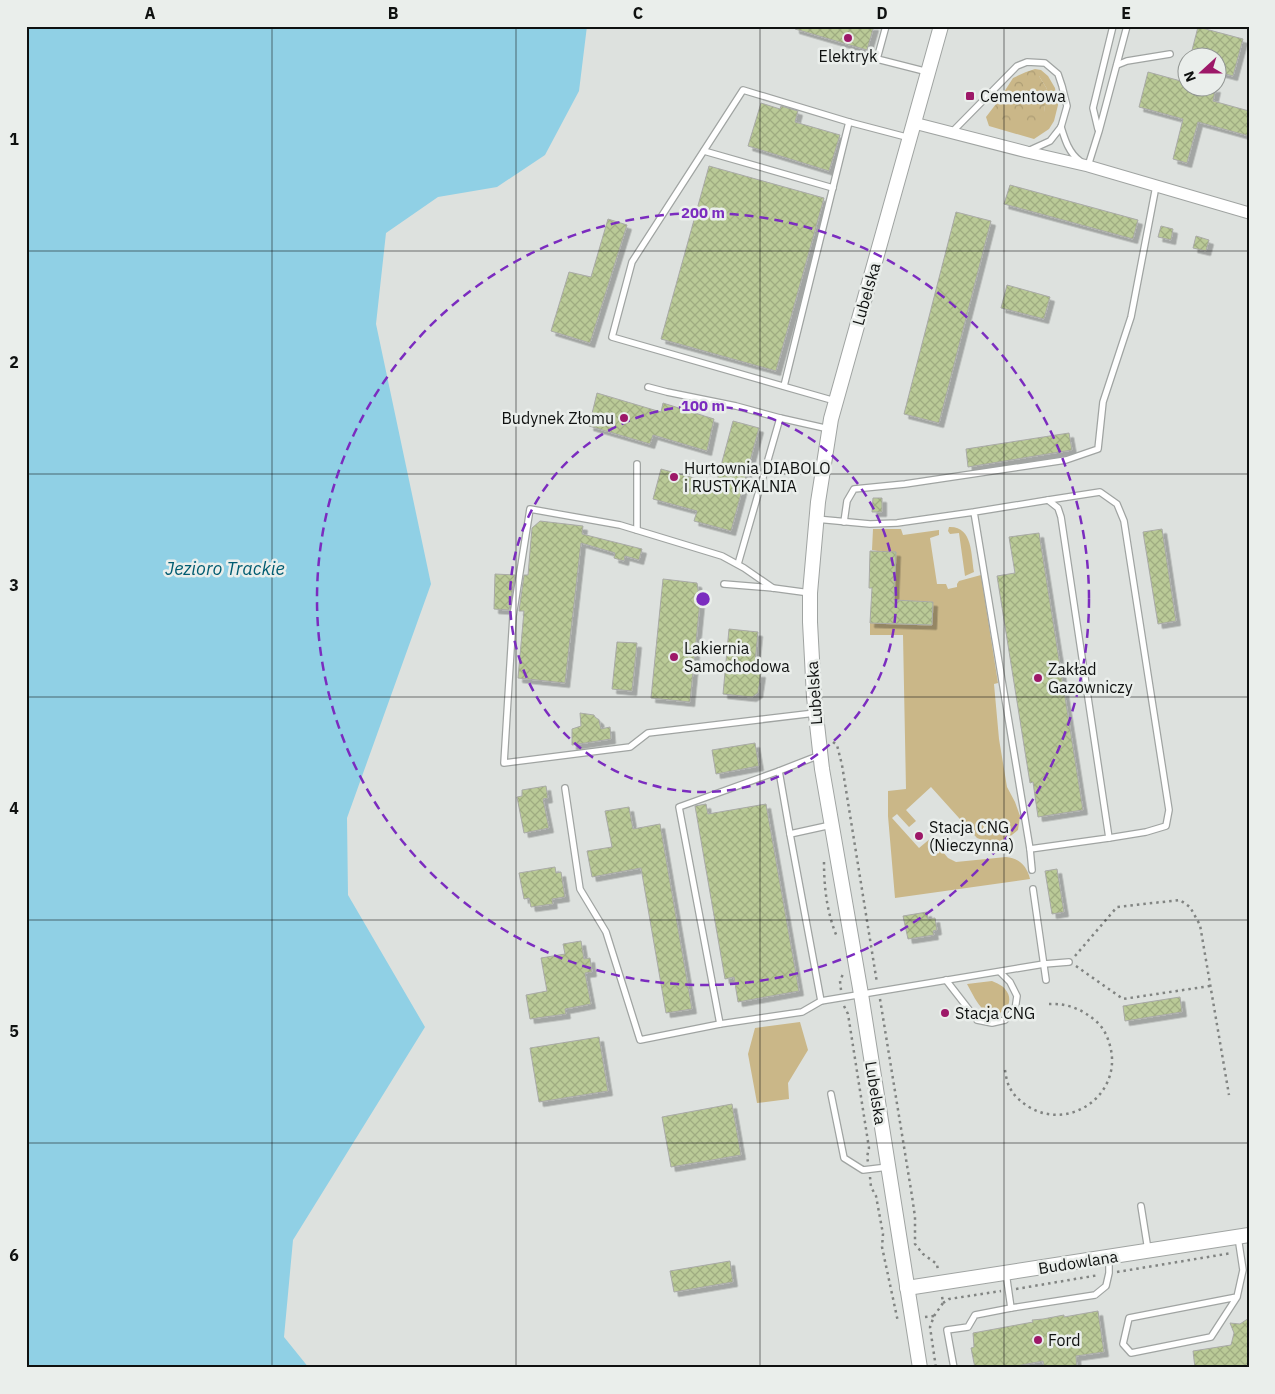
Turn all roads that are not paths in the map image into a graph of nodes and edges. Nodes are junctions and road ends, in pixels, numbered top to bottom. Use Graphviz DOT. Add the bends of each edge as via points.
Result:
graph roads {
  1 [pos="886,26"];
  2 [pos="941,26"];
  3 [pos="1113,26"];
  4 [pos="1127,26"];
  5 [pos="1170,54"];
  6 [pos="1116,65"];
  7 [pos="928,72"];
  8 [pos="849,122"];
  9 [pos="914,123"];
  10 [pos="1061,127"];
  11 [pos="1099,131"];
  12 [pos="952,132"];
  13 [pos="910,138"];
  14 [pos="704,151"];
  15 [pos="1027,152"];
  16 [pos="1088,166"];
  17 [pos="1156,186"];
  18 [pos="833,188"];
  19 [pos="1249,213"];
  20 [pos="648,386"];
  21 [pos="784,386"];
  22 [pos="836,401"];
  23 [pos="780,418"];
  24 [pos="829,429"];
  25 [pos="637,464"];
  26 [pos="1048,500"];
  27 [pos="974,512"];
  28 [pos="816,519"];
  29 [pos="844,522"];
  30 [pos="637,530"];
  31 [pos="738,564"];
  32 [pos="724,584"];
  33 [pos="773,588"];
  34 [pos="810,593"];
  35 [pos="815,712"];
  36 [pos="820,755"];
  37 [pos="779,771"];
  38 [pos="565,788"];
  39 [pos="831,825"];
  40 [pos="790,834"];
  41 [pos="1109,838"];
  42 [pos="1030,849"];
  43 [pos="1032,870"];
  44 [pos="1033,889"];
  45 [pos="1069,962"];
  46 [pos="1044,964"];
  47 [pos="1000,972"];
  48 [pos="946,980"];
  49 [pos="1046,980"];
  50 [pos="860,994"];
  51 [pos="822,1001"];
  52 [pos="720,1024"];
  53 [pos="831,1094"];
  54 [pos="888,1167"];
  55 [pos="1141,1206"];
  56 [pos="1243,1236"];
  57 [pos="1148,1250"];
  58 [pos="1109,1257"];
  59 [pos="1006,1273"];
  60 [pos="908,1288"];
  61 [pos="1237,1297"];
  62 [pos="1011,1308"];
  63 [pos="920,1368"];
  64 [pos="954,1368"];
  1 -- 7 [label="lane" via="877,59"];
  2 -- 7 [label="street, Lubelska"];
  3 -- 11 [label="lane" via="1093,108"];
  4 -- 6 [label="lane"];
  5 -- 6 [label="lane"];
  6 -- 11 [label="lane"];
  7 -- 9 [label="street, Lubelska"];
  8 -- 13 [label="lane"];
  8 -- 14 [label="lane" via="743,90"];
  8 -- 18 [label="lane"];
  9 -- 12 [label="street"];
  9 -- 13 [label="street, Lubelska"];
  10 -- 12 [label="lane" via="1067,106 1058,74 1045,63 1027,62 1017,66"];
  10 -- 15 [label="lane" via="1050,141"];
  10 -- 16 [label="lane" via="1075,156"];
  11 -- 16 [label="lane"];
  12 -- 15 [label="street"];
  13 -- 22 [label="street, Lubelska"];
  14 -- 18 [label="lane"];
  14 -- 21 [label="lane" via="632,262 612,337"];
  15 -- 16 [label="street"];
  16 -- 17 [label="street"];
  17 -- 19 [label="street"];
  17 -- 29 [label="lane" via="1131,317 1103,402 1098,449 1066,460 854,489 847,501"];
  18 -- 21 [label="lane"];
  20 -- 23 [label="lane"];
  21 -- 22 [label="lane"];
  22 -- 24 [label="street, Lubelska"];
  23 -- 24 [label="lane"];
  23 -- 31 [label="lane"];
  24 -- 28 [label="street, Lubelska"];
  25 -- 30 [label="lane"];
  26 -- 27 [label="lane"];
  26 -- 41 [label="lane" via="1058,508 1061,517"];
  26 -- 41 [label="lane" via="1100,492 1117,504 1124,521 1169,810 1166,826"];
  27 -- 29 [label="lane" via="897,523"];
  27 -- 42 [label="lane"];
  28 -- 29 [label="lane"];
  28 -- 34 [label="street, Lubelska"];
  30 -- 31 [label="lane"];
  30 -- 35 [label="lane" via="530,509 513,616 504,763 630,746 648,733"];
  31 -- 33 [label="lane"];
  32 -- 33 [label="lane"];
  33 -- 34 [label="lane"];
  34 -- 35 [label="street, Lubelska"];
  35 -- 36 [label="street, Lubelska"];
  36 -- 37 [label="lane"];
  36 -- 39 [label="street, Lubelska"];
  37 -- 40 [label="lane"];
  37 -- 52 [label="lane" via="679,807"];
  38 -- 52 [label="lane" via="580,889 606,932 640,1040"];
  39 -- 40 [label="lane"];
  39 -- 50 [label="street, Lubelska"];
  40 -- 51 [label="lane"];
  41 -- 42 [label="lane"];
  42 -- 43 [label="lane"];
  44 -- 46 [label="lane"];
  45 -- 46 [label="lane"];
  46 -- 47 [label="lane"];
  46 -- 49 [label="lane"];
  47 -- 48 [label="lane"];
  47 -- 48 [label="lane" via="1017,996 1015,1010 1005,1020 992,1023 977,1020"];
  48 -- 50 [label="lane"];
  50 -- 51 [label="lane"];
  50 -- 54 [label="street, Lubelska"];
  51 -- 52 [label="lane" via="802,1012"];
  53 -- 54 [label="lane" via="844,1158 863,1170"];
  54 -- 60 [label="street, Lubelska"];
  55 -- 57 [label="lane"];
  56 -- 57 [label="street, Budowlana"];
  56 -- 61 [label="lane" via="1240,1252 1243,1270"];
  57 -- 58 [label="street, Budowlana"];
  58 -- 59 [label="street, Budowlana"];
  58 -- 62 [label="lane" via="1106,1286 1095,1295"];
  59 -- 60 [label="street, Budowlana"];
  59 -- 62 [label="lane"];
  60 -- 63 [label="street, Lubelska"];
  61 -- 61 [label="lane" via="1130,1318 1122,1344 1131,1352 1212,1337"];
  62 -- 64 [label="lane" via="975,1315 968,1327 947,1330"];
}
